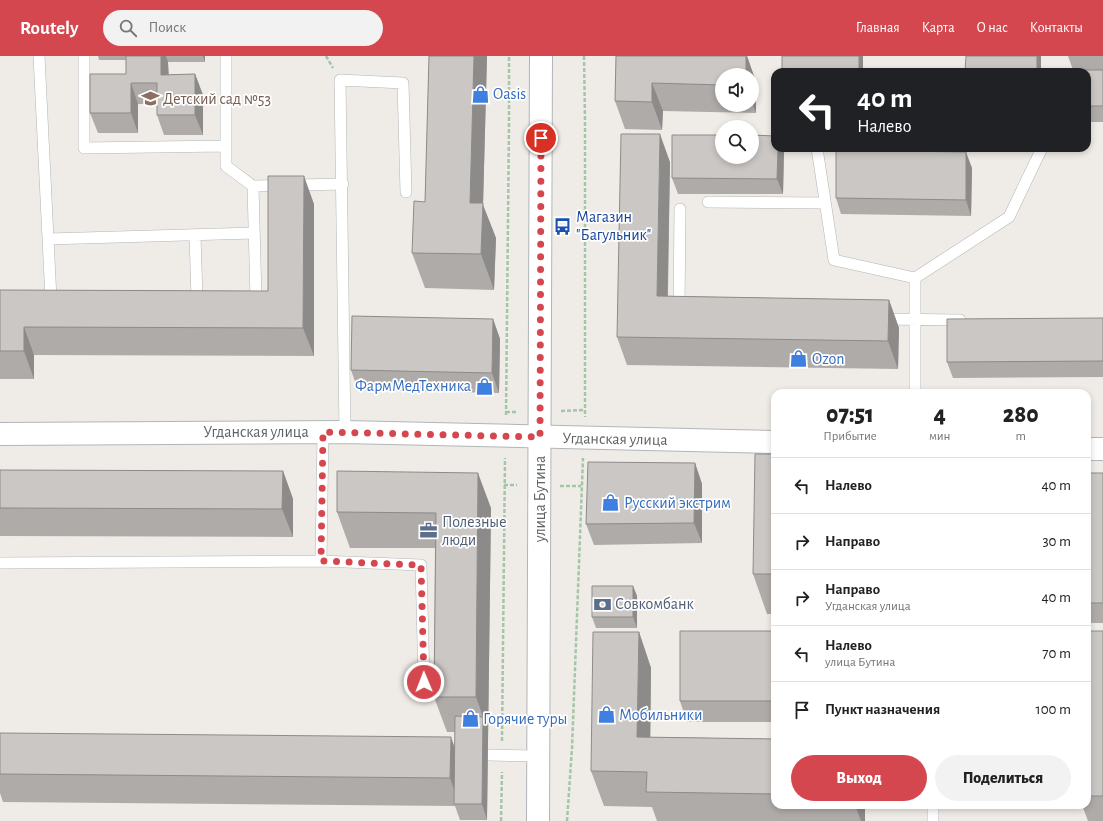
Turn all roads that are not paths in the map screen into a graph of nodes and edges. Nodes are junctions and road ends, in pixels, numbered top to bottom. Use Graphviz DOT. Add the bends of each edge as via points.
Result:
graph roads {
  1 [pos="39,56"];
  2 [pos="84,56"];
  3 [pos="226,56"];
  4 [pos="541,56"];
  5 [pos="226,146"];
  6 [pos="818,152"];
  7 [pos="1040,152"];
  8 [pos="343,184"];
  9 [pos="253,186"];
  10 [pos="406,192"];
  11 [pos="708,202"];
  12 [pos="825,203"];
  13 [pos="680,209"];
  14 [pos="254,233"];
  15 [pos="195,235"];
  16 [pos="48,239"];
  17 [pos="915,278"];
  18 [pos="197,299"];
  19 [pos="241,299"];
  20 [pos="37,300"];
  21 [pos="687,317"];
  22 [pos="868,319"];
  23 [pos="915,319"];
  24 [pos="970,320"];
  25 [pos="915,389"];
  26 [pos="323,432"];
  27 [pos="345,432"];
  28 [pos="0,434"];
  29 [pos="540,437"];
  30 [pos="771,442"];
  31 [pos="1091,449"];
  32 [pos="1103,449"];
  33 [pos="321,561"];
  34 [pos="0,563"];
  35 [pos="424,682"];
  36 [pos="488,755"];
  37 [pos="538,756"];
  38 [pos="933,809"];
  39 [pos="538,821"];
  40 [pos="933,821"];
  1 -- 16 [label="lane"];
  2 -- 5 [label="lane" via="84,148"];
  3 -- 5 [label="lane"];
  4 -- 29 [label="street, улица Бутина"];
  5 -- 9 [label="lane" via="226,166"];
  6 -- 12 [label="lane"];
  7 -- 17 [label="lane" via="1008,217"];
  8 -- 9 [label="lane"];
  8 -- 10 [label="lane" via="340,80 403,83"];
  8 -- 27 [label="lane" via="348,324"];
  9 -- 14 [label="lane"];
  11 -- 12 [label="lane"];
  12 -- 17 [label="lane" via="834,260"];
  13 -- 21 [label="lane" via="679,317"];
  14 -- 15 [label="lane"];
  14 -- 19 [label="lane" via="256,298"];
  15 -- 16 [label="lane"];
  15 -- 18 [label="lane"];
  16 -- 20 [label="lane" via="55,299"];
  17 -- 23 [label="lane"];
  22 -- 23 [label="lane"];
  23 -- 24 [label="lane"];
  23 -- 25 [label="lane"];
  26 -- 27 [label="street, Угданская улица"];
  26 -- 28 [label="street, Угданская улица"];
  26 -- 33 [label="lane"];
  27 -- 29 [label="street, Угданская улица"];
  29 -- 30 [label="street, Угданская улица"];
  29 -- 37 [label="street, улица Бутина"];
  31 -- 32 [label="street"];
  33 -- 34 [label="lane"];
  33 -- 35 [label="lane" via="421,565"];
  36 -- 37 [label="lane"];
  37 -- 39 [label="street, улица Бутина"];
  38 -- 40 [label="lane"];
}
